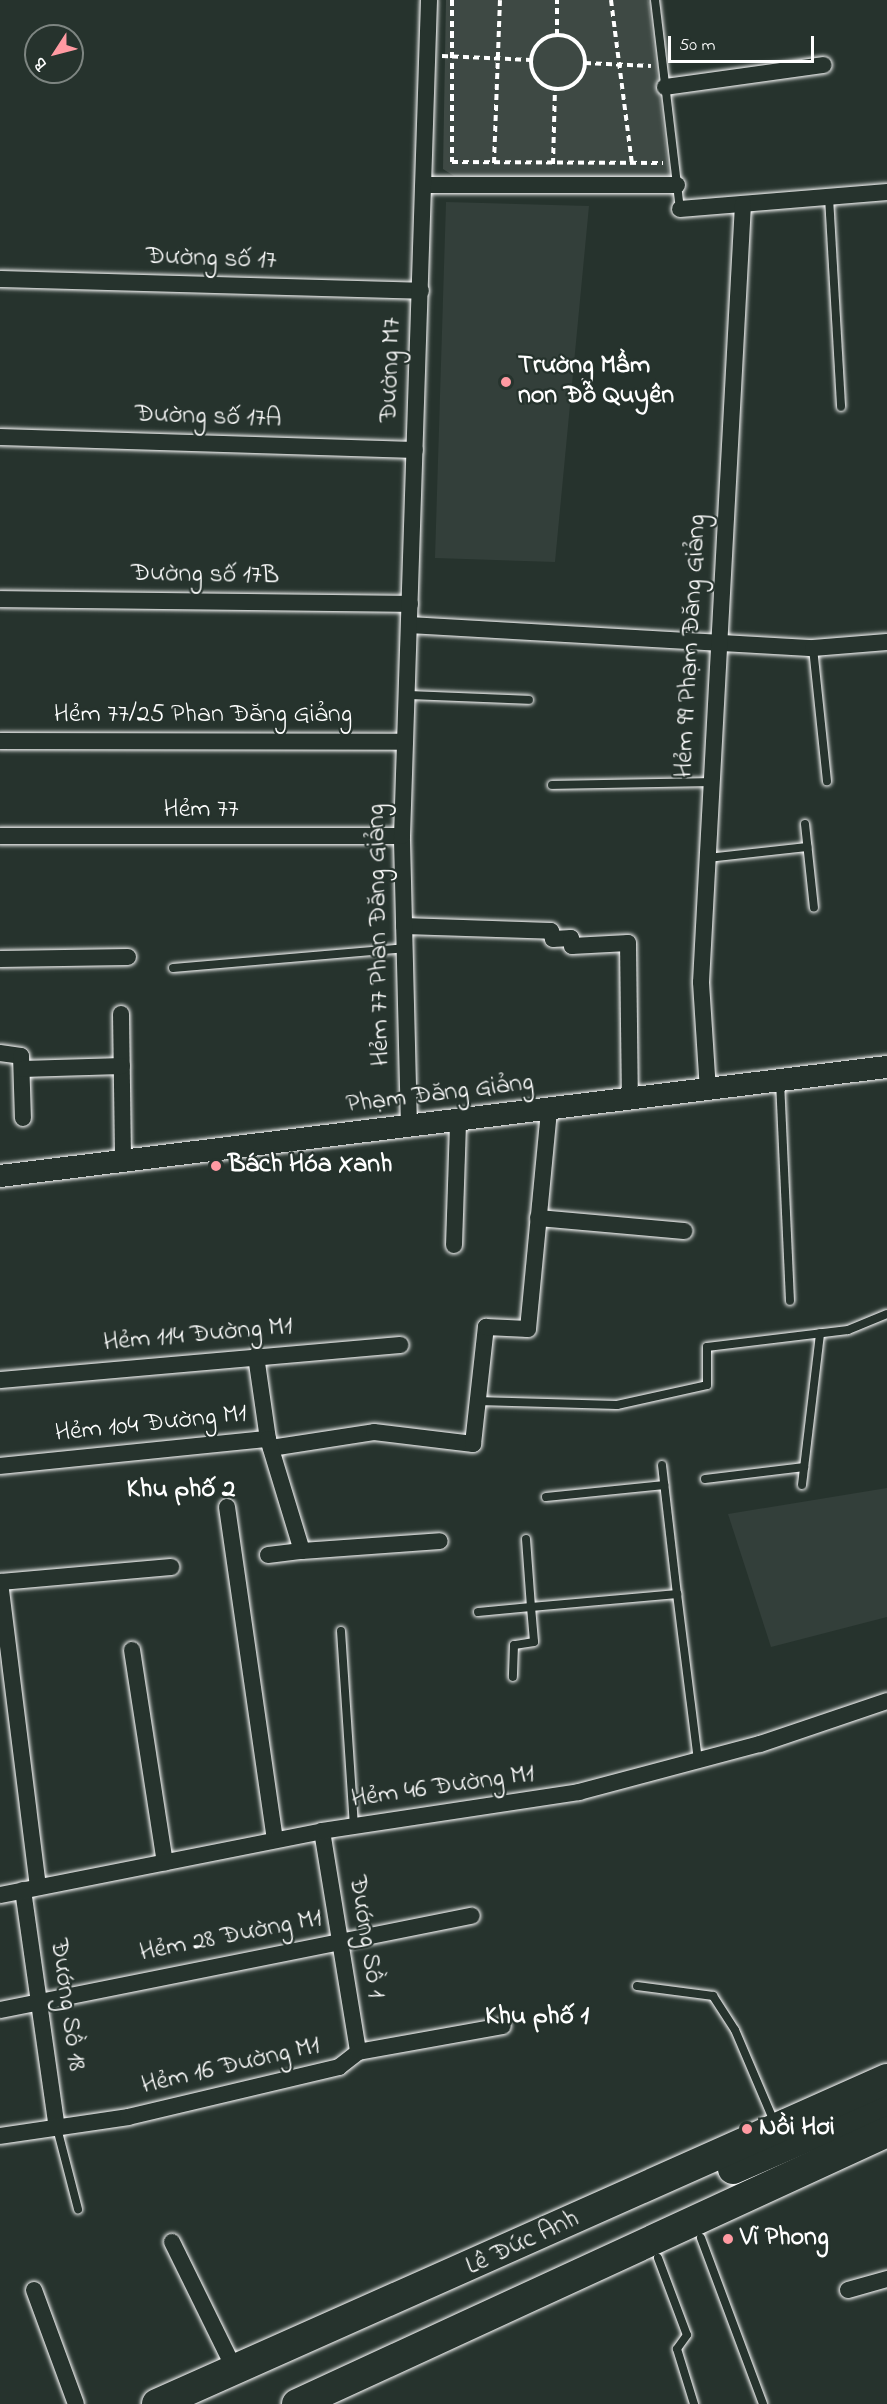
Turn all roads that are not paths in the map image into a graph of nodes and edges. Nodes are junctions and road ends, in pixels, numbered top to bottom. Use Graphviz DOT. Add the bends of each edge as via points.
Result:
graph roads {
  1 [pos="429,0"];
  2 [pos="655,0"];
  3 [pos="824,65"];
  4 [pos="659,82"];
  5 [pos="424,185"];
  6 [pos="677,185"];
  7 [pos="887,192"];
  8 [pos="829,198"];
  9 [pos="743,204"];
  10 [pos="680,209"];
  11 [pos="0,279"];
  12 [pos="421,291"];
  13 [pos="841,407"];
  14 [pos="0,438"];
  15 [pos="415,450"];
  16 [pos="0,599"];
  17 [pos="410,604"];
  18 [pos="409,625"];
  19 [pos="887,642"];
  20 [pos="718,643"];
  21 [pos="813,648"];
  22 [pos="407,695"];
  23 [pos="529,700"];
  24 [pos="0,741"];
  25 [pos="405,742"];
  26 [pos="827,781"];
  27 [pos="710,782"];
  28 [pos="552,784"];
  29 [pos="805,824"];
  30 [pos="0,836"];
  31 [pos="402,836"];
  32 [pos="807,847"];
  33 [pos="706,858"];
  34 [pos="814,908"];
  35 [pos="404,926"];
  36 [pos="404,948"];
  37 [pos="128,957"];
  38 [pos="0,959"];
  39 [pos="173,968"];
  40 [pos="121,1014"];
  41 [pos="0,1053"];
  42 [pos="122,1066"];
  43 [pos="887,1067"];
  44 [pos="21,1069"];
  45 [pos="780,1081"];
  46 [pos="708,1091"];
  47 [pos="630,1100"];
  48 [pos="549,1110"];
  49 [pos="23,1118"];
  50 [pos="458,1122"];
  51 [pos="409,1128"];
  52 [pos="123,1161"];
  53 [pos="0,1176"];
  54 [pos="538,1218"];
  55 [pos="684,1231"];
  56 [pos="454,1245"];
  57 [pos="790,1301"];
  58 [pos="887,1314"];
  59 [pos="820,1333"];
  60 [pos="400,1345"];
  61 [pos="256,1356"];
  62 [pos="0,1380"];
  63 [pos="476,1401"];
  64 [pos="269,1444"];
  65 [pos="662,1465"];
  66 [pos="0,1466"];
  67 [pos="804,1467"];
  68 [pos="705,1479"];
  69 [pos="664,1485"];
  70 [pos="802,1485"];
  71 [pos="546,1497"];
  72 [pos="227,1507"];
  73 [pos="526,1539"];
  74 [pos="440,1540"];
  75 [pos="302,1551"];
  76 [pos="268,1555"];
  77 [pos="171,1567"];
  78 [pos="677,1594"];
  79 [pos="531,1607"];
  80 [pos="478,1612"];
  81 [pos="341,1631"];
  82 [pos="132,1650"];
  83 [pos="513,1677"];
  84 [pos="887,1701"];
  85 [pos="698,1761"];
  86 [pos="354,1827"];
  87 [pos="322,1831"];
  88 [pos="276,1840"];
  89 [pos="165,1862"];
  90 [pos="30,1889"];
  91 [pos="0,1895"];
  92 [pos="472,1916"];
  93 [pos="339,1941"];
  94 [pos="637,1986"];
  95 [pos="40,2002"];
  96 [pos="0,2010"];
  97 [pos="503,2026"];
  98 [pos="358,2052"];
  99 [pos="887,2079"];
  100 [pos="887,2102"];
  101 [pos="776,2127"];
  102 [pos="57,2128"];
  103 [pos="887,2132"];
  104 [pos="0,2136"];
  105 [pos="887,2155"];
  106 [pos="78,2209"];
  107 [pos="701,2238"];
  108 [pos="172,2242"];
  109 [pos="658,2258"];
  110 [pos="887,2279"];
  111 [pos="34,2290"];
  112 [pos="848,2290"];
  113 [pos="235,2370"];
  114 [pos="76,2404"];
  115 [pos="157,2404"];
  116 [pos="201,2404"];
  117 [pos="297,2404"];
  118 [pos="333,2404"];
  119 [pos="694,2404"];
  120 [pos="763,2404"];
  1 -- 5 [label="street, Đường M7"];
  2 -- 4 [label="lane" via="663,68"];
  3 -- 4 [label="street"];
  4 -- 6 [label="lane"];
  5 -- 6 [label="street"];
  5 -- 12 [label="street, Đường M7"];
  6 -- 10 [label="lane"];
  7 -- 8 [label="street"];
  8 -- 9 [label="street"];
  8 -- 13 [label="lane"];
  9 -- 10 [label="street"];
  9 -- 20 [label="street, Hẻm 99 Phạm Đăng Giảng"];
  11 -- 12 [label="street, Đường số 17"];
  12 -- 15 [label="street, Đường M7"];
  14 -- 15 [label="street, Đường số 17A"];
  15 -- 17 [label="street, Đường M7"];
  16 -- 17 [label="street, Đường số 17B"];
  17 -- 18 [label="street, Đường M7"];
  18 -- 20 [label="street"];
  18 -- 22 [label="street, Đường M7"];
  19 -- 21 [label="street"];
  20 -- 21 [label="street"];
  20 -- 27 [label="street, Hẻm 99 Phạm Đăng Giảng"];
  21 -- 26 [label="lane"];
  22 -- 23 [label="lane"];
  22 -- 25 [label="street, Đường M7"];
  24 -- 25 [label="street, Hẻm 77/25 Phan Đăng Giảng"];
  25 -- 31 [label="street, Hẻm 77 Phan Đăng Giảng"];
  27 -- 28 [label="lane"];
  27 -- 33 [label="street, Hẻm 99 Phạm Đăng Giảng"];
  29 -- 32 [label="lane"];
  30 -- 31 [label="street, Hẻm 77"];
  31 -- 35 [label="street, Hẻm 77 Phan Đăng Giảng"];
  32 -- 33 [label="lane"];
  32 -- 34 [label="lane"];
  33 -- 46 [label="street, Hẻm 99 Phạm Đăng Giảng" via="701,982"];
  35 -- 36 [label="street, Hẻm 77 Phan Đăng Giảng"];
  35 -- 47 [label="street" via="551,932 553,939 571,938 572,946 628,943"];
  36 -- 39 [label="lane"];
  36 -- 51 [label="street, Hẻm 77 Phan Đăng Giảng"];
  37 -- 38 [label="street"];
  40 -- 42 [label="street"];
  41 -- 44 [label="street" via="19,1053"];
  42 -- 44 [label="street"];
  42 -- 52 [label="street"];
  43 -- 45 [label="street, Phạm Đăng Giảng"];
  44 -- 49 [label="street"];
  45 -- 46 [label="street, Phạm Đăng Giảng"];
  45 -- 57 [label="lane"];
  46 -- 47 [label="street, Phạm Đăng Giảng"];
  47 -- 48 [label="street, Phạm Đăng Giảng"];
  48 -- 50 [label="street, Phạm Đăng Giảng"];
  48 -- 54 [label="street"];
  50 -- 51 [label="street, Phạm Đăng Giảng"];
  50 -- 56 [label="street"];
  51 -- 52 [label="street, Phạm Đăng Giảng"];
  52 -- 53 [label="street, Phạm Đăng Giảng"];
  54 -- 55 [label="street"];
  54 -- 63 [label="street" via="528,1329 486,1327"];
  58 -- 59 [label="lane" via="858,1328"];
  59 -- 63 [label="lane" via="707,1347 707,1385 616,1405"];
  59 -- 67 [label="lane"];
  60 -- 61 [label="street, Hẻm 114 Đường M1"];
  61 -- 62 [label="street, Hẻm 114 Đường M1"];
  61 -- 64 [label="street"];
  63 -- 64 [label="street" via="473,1444 374,1432"];
  64 -- 66 [label="street, Hẻm 104 Đường M1"];
  64 -- 75 [label="street, Hẻm 104 Đường M1"];
  65 -- 69 [label="lane"];
  67 -- 68 [label="lane"];
  67 -- 70 [label="lane"];
  69 -- 71 [label="lane"];
  69 -- 78 [label="lane"];
  72 -- 88 [label="street"];
  73 -- 79 [label="lane"];
  74 -- 75 [label="street"];
  75 -- 76 [label="street"];
  77 -- 90 [label="street, Đướng Sồ 18" via="0,1582"];
  78 -- 79 [label="lane"];
  78 -- 85 [label="lane"];
  79 -- 80 [label="lane"];
  79 -- 83 [label="lane" via="534,1642 514,1645"];
  81 -- 86 [label="lane"];
  82 -- 89 [label="street"];
  84 -- 85 [label="street, Hẻm 46 Đường M1"];
  85 -- 86 [label="street, Hẻm 46 Đường M1" via="549,1798"];
  86 -- 87 [label="street, Hẻm 46 Đường M1"];
  87 -- 88 [label="street, Hẻm 46 Đường M1"];
  87 -- 93 [label="street, Đướng Sồ 1"];
  88 -- 89 [label="street, Hẻm 46 Đường M1"];
  89 -- 90 [label="street, Hẻm 46 Đường M1"];
  90 -- 91 [label="street, Hẻm 46 Đường M1"];
  90 -- 95 [label="street, Đướng Sồ 18"];
  92 -- 93 [label="street, Hẻm 28 Đường M1"];
  93 -- 95 [label="street, Hẻm 28 Đường M1"];
  93 -- 98 [label="street, Đướng Sồ 1"];
  94 -- 101 [label="lane" via="713,1996 735,2030"];
  95 -- 96 [label="street, Hẻm 28 Đường M1"];
  95 -- 102 [label="street, Đướng Sồ 18"];
  97 -- 98 [label="street, Hẻm 16 Đường M1"];
  98 -- 102 [label="street, Hẻm 16 Đường M1" via="339,2067 128,2117"];
  99 -- 101 [label="highway, Lê Đức Anh"];
  100 -- 116 [label="highway, Lê Đức Anh"];
  101 -- 113 [label="highway, Lê Đức Anh"];
  102 -- 104 [label="street, Hẻm 16 Đường M1"];
  102 -- 106 [label="lane"];
  103 -- 117 [label="highway, Lê Đức Anh"];
  105 -- 107 [label="highway"];
  107 -- 109 [label="highway"];
  107 -- 120 [label="lane"];
  108 -- 113 [label="street"];
  109 -- 118 [label="highway"];
  109 -- 119 [label="lane" via="687,2335 677,2349"];
  110 -- 112 [label="street"];
  111 -- 114 [label="street"];
  113 -- 115 [label="highway, Lê Đức Anh"];
}
